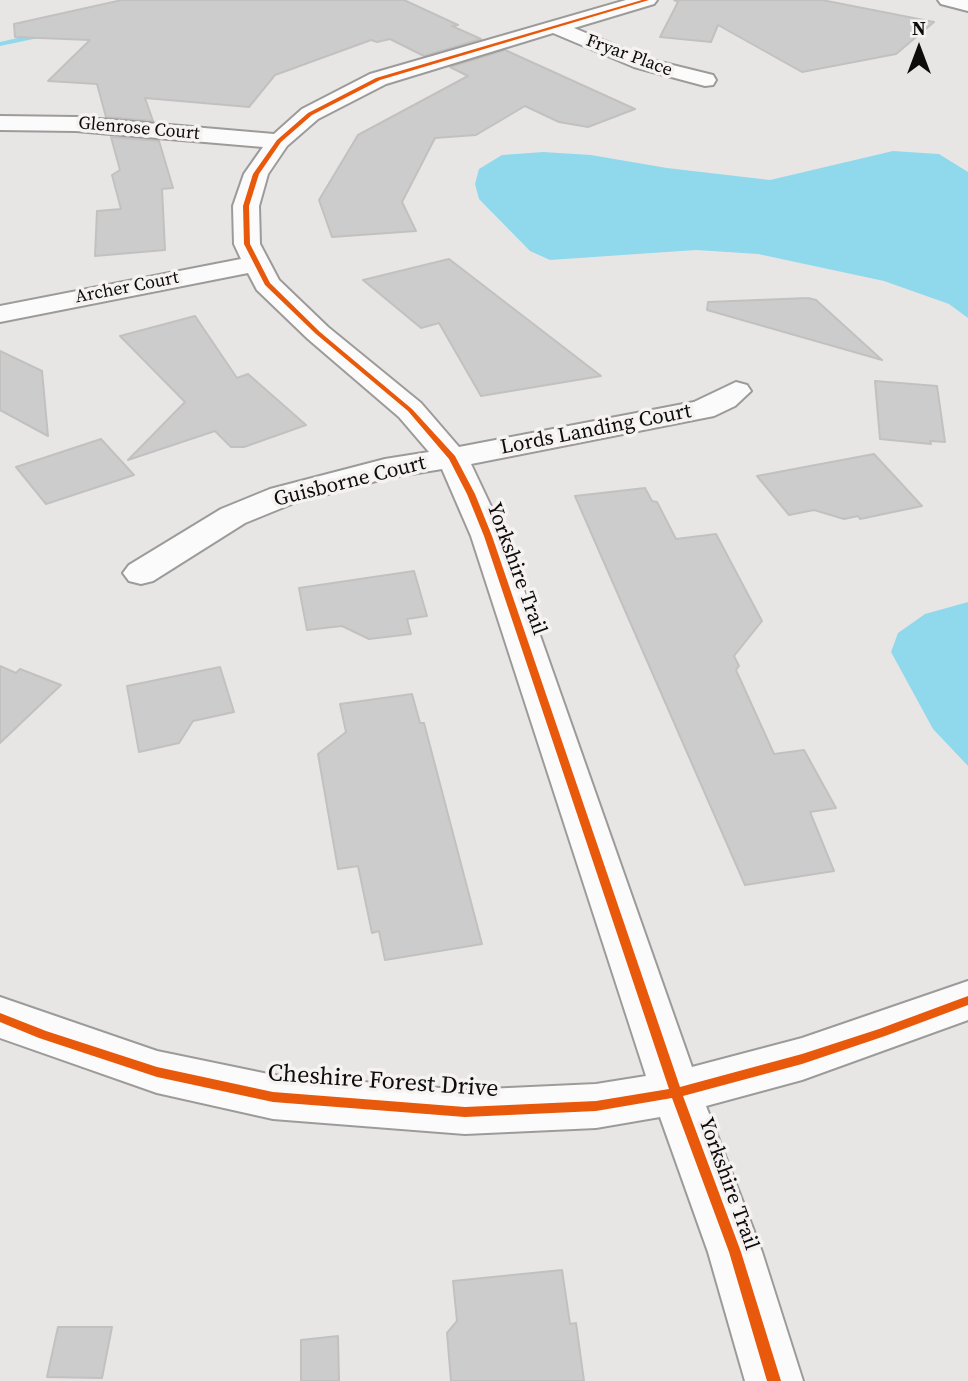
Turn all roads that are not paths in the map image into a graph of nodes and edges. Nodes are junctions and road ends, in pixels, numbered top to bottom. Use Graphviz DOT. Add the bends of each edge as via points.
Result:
graph roads {
  1 [pos="647,0"];
  2 [pos="948,0"];
  3 [pos="968,5"];
  4 [pos="555,27"];
  5 [pos="705,80"];
  6 [pos="0,123"];
  7 [pos="279,141"];
  8 [pos="255,264"];
  9 [pos="0,314"];
  10 [pos="736,391"];
  11 [pos="452,458"];
  12 [pos="141,573"];
  13 [pos="968,1000"];
  14 [pos="0,1017"];
  15 [pos="676,1093"];
  16 [pos="774,1381"];
  1 -- 4 [label="street, Yorkshire Trail"];
  2 -- 3 [label="street"];
  4 -- 5 [label="street, Fryar Place" via="641,63"];
  4 -- 7 [label="street, Yorkshire Trail" via="378,79 310,114"];
  6 -- 7 [label="street, Glenrose Court" via="76,124"];
  7 -- 8 [label="street, Yorkshire Trail" via="256,174 246,206 247,244"];
  8 -- 9 [label="street, Archer Court"];
  8 -- 11 [label="street, Yorkshire Trail" via="285,303 410,410"];
  10 -- 11 [label="street, Lords Landing Court" via="703,409"];
  11 -- 12 [label="street, Guisborne Court" via="385,469 282,496 233,516"];
  11 -- 15 [label="street, Yorkshire Trail" via="488,536"];
  13 -- 15 [label="street, Cheshire Forest Drive" via="802,1059"];
  14 -- 15 [label="street, Cheshire Forest Drive" via="157,1072 321,1103 465,1112 596,1106"];
  15 -- 16 [label="street, Yorkshire Trail" via="735,1252"];
}
